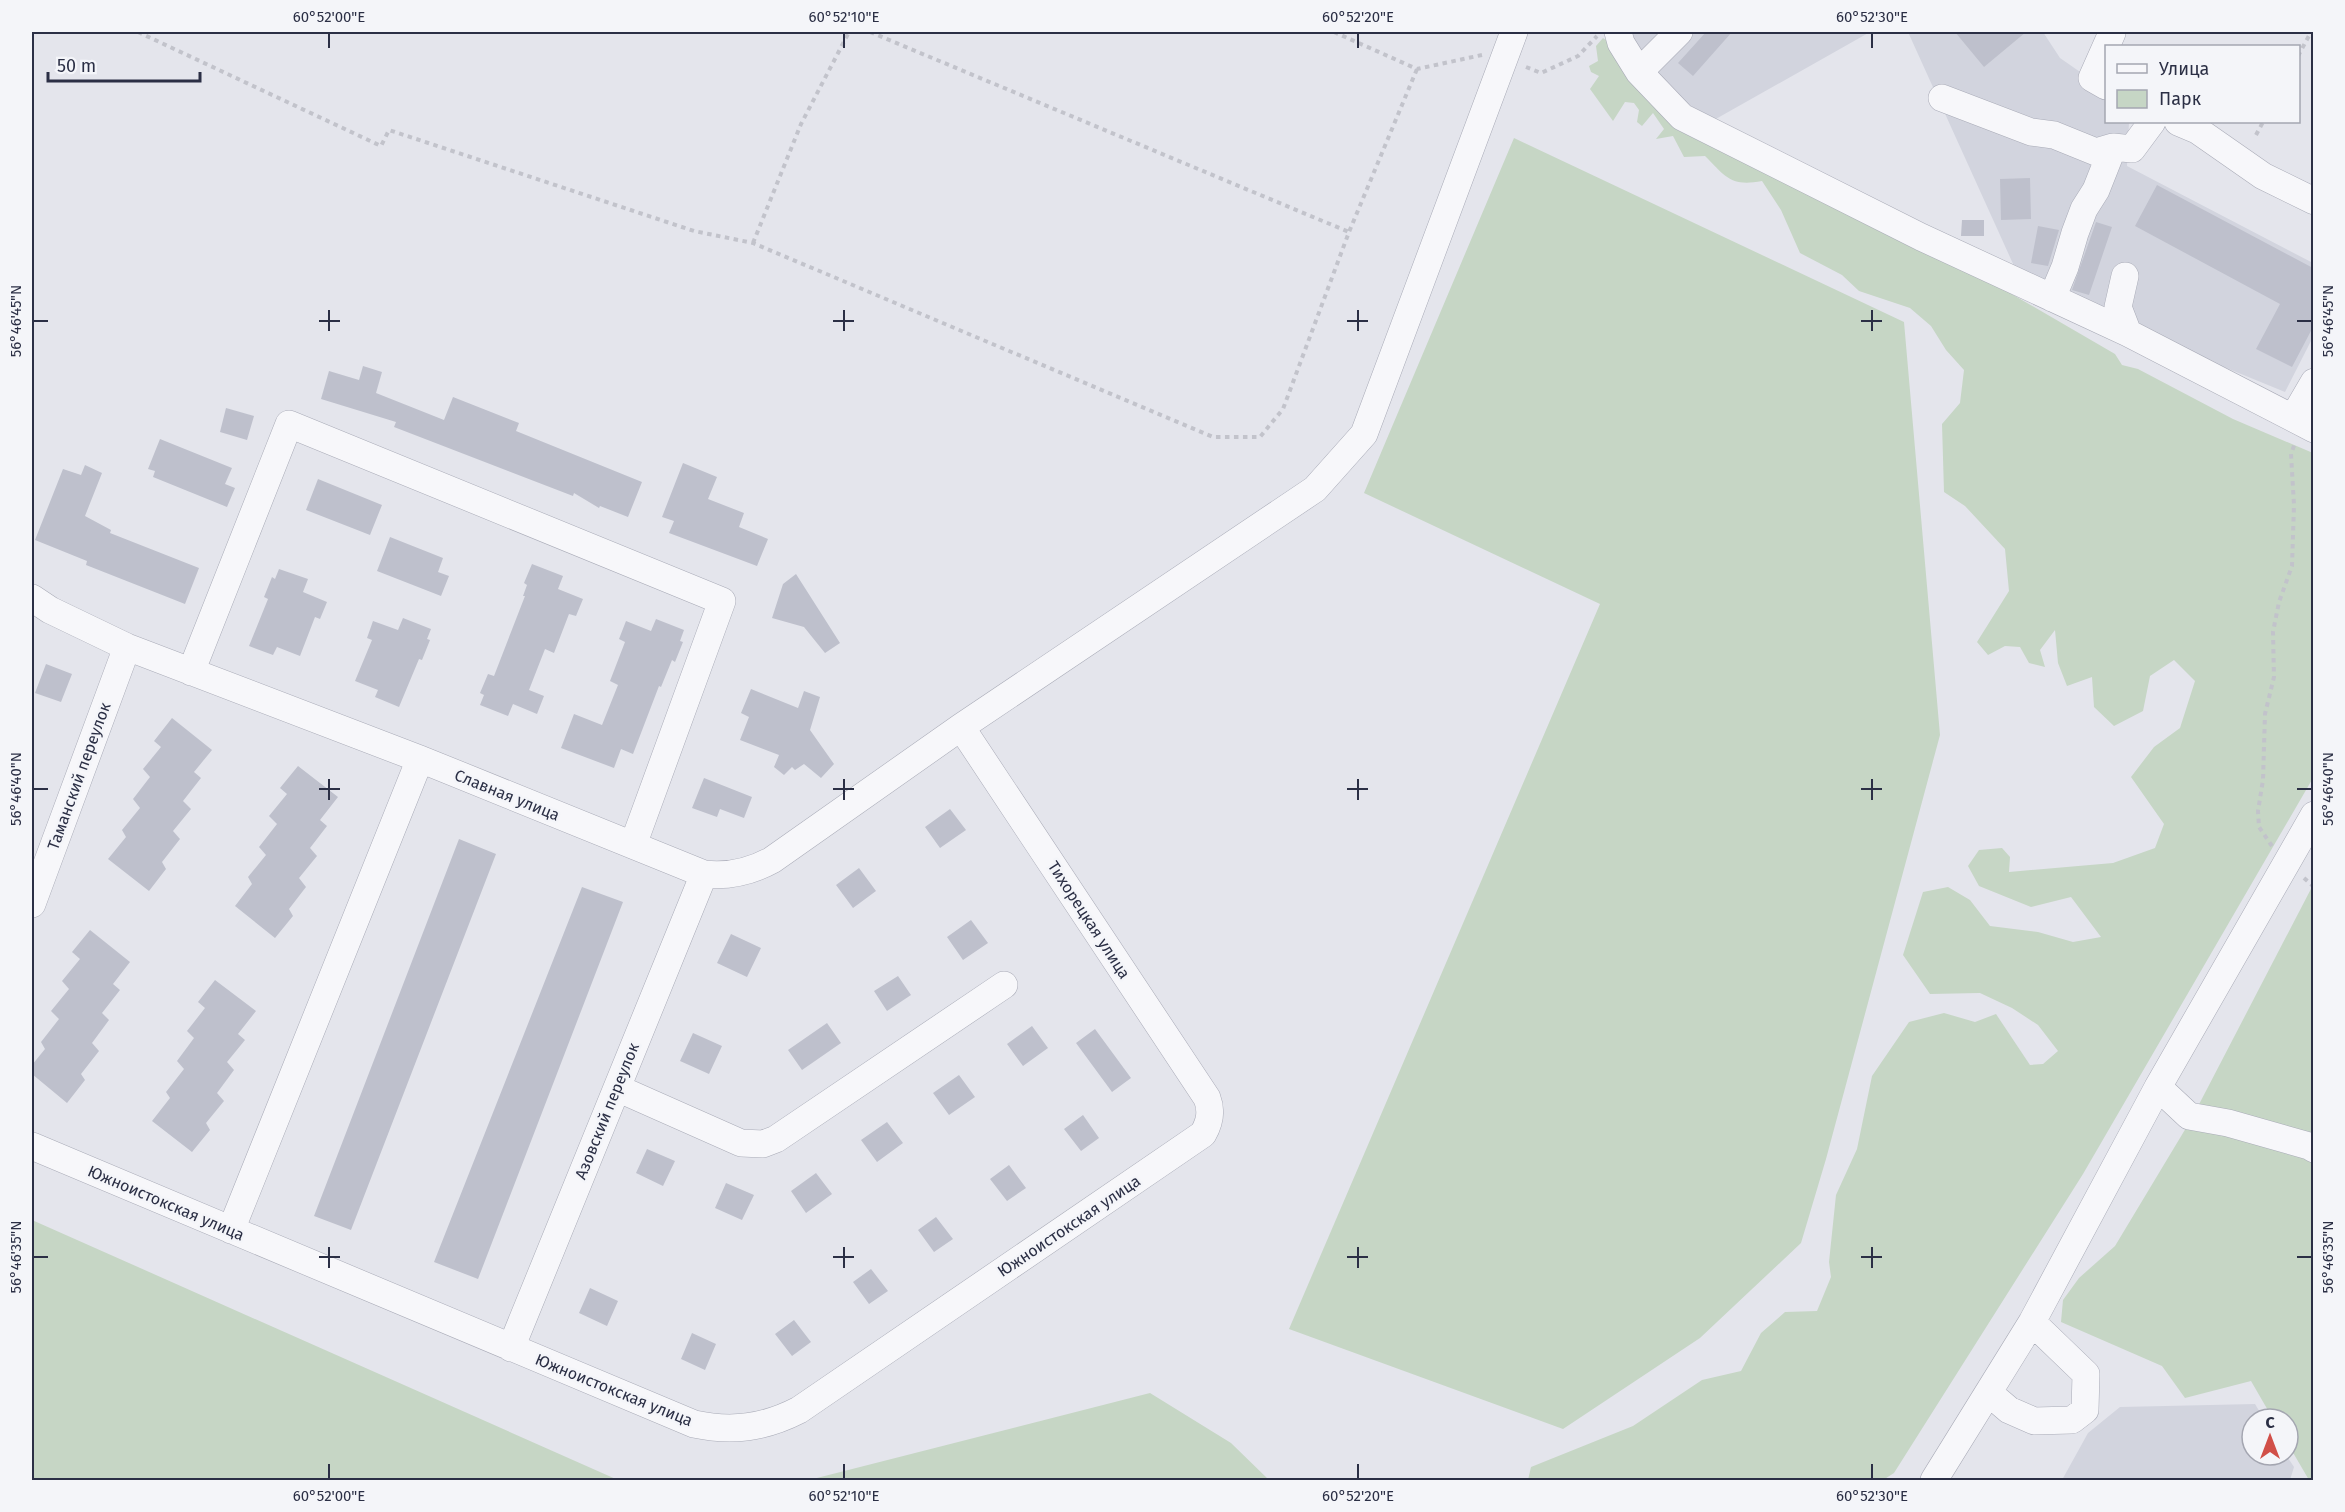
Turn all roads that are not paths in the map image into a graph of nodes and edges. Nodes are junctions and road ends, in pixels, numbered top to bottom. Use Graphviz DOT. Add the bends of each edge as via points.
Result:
graph roads {
  1 [pos="1514,32"];
  2 [pos="1618,32"];
  3 [pos="1679,32"];
  4 [pos="2112,33"];
  5 [pos="2107,45"];
  6 [pos="2105,49"];
  7 [pos="1639,72"];
  8 [pos="2105,85"];
  9 [pos="1942,98"];
  10 [pos="2151,123"];
  11 [pos="2180,123"];
  12 [pos="2113,147"];
  13 [pos="2313,201"];
  14 [pos="2125,276"];
  15 [pos="2052,298"];
  16 [pos="2128,333"];
  17 [pos="2313,382"];
  18 [pos="2303,423"];
  19 [pos="32,598"];
  20 [pos="127,647"];
  21 [pos="191,672"];
  22 [pos="961,727"];
  23 [pos="420,759"];
  24 [pos="2313,815"];
  25 [pos="633,845"];
  26 [pos="704,874"];
  27 [pos="32,902"];
  28 [pos="1004,985"];
  29 [pos="2158,1087"];
  30 [pos="617,1088"];
  31 [pos="1210,1116"];
  32 [pos="32,1146"];
  33 [pos="2313,1149"];
  34 [pos="231,1230"];
  35 [pos="2031,1322"];
  36 [pos="511,1348"];
  37 [pos="1989,1393"];
  38 [pos="1932,1477"];
  1 -- 22 [label="street, Славная улица" via="1364,435 1315,489"];
  2 -- 7 [label="street"];
  3 -- 7 [label="street"];
  4 -- 5 [label="street"];
  6 -- 8 [label="street" via="2092,78"];
  7 -- 15 [label="street" via="1682,117"];
  9 -- 12 [label="street" via="2096,152"];
  10 -- 12 [label="street" via="2132,149"];
  11 -- 13 [label="street" via="2197,130 2263,176"];
  12 -- 15 [label="street" via="2084,209"];
  14 -- 16 [label="street" via="2118,307"];
  15 -- 16 [label="street"];
  16 -- 18 [label="street"];
  17 -- 18 [label="street"];
  19 -- 20 [label="street, Славная улица"];
  20 -- 21 [label="street, Славная улица"];
  20 -- 27 [label="street, Таманский переулок"];
  21 -- 23 [label="street, Славная улица"];
  21 -- 25 [label="street" via="289,424 722,601"];
  22 -- 26 [label="street, Славная улица" via="772,860 731,875"];
  22 -- 31 [label="street, Тихорецкая улица" via="1207,1098"];
  23 -- 25 [label="street, Славная улица"];
  23 -- 34 [label="street"];
  24 -- 29 [label="street"];
  25 -- 26 [label="street, Славная улица"];
  26 -- 30 [label="street, Азовский переулок"];
  28 -- 30 [label="street" via="763,1144 741,1143"];
  29 -- 33 [label="street" via="2189,1116 2228,1123"];
  29 -- 35 [label="street"];
  30 -- 36 [label="street, Азовский переулок"];
  31 -- 36 [label="street, Южноистокская улица" via="1203,1134 800,1410 761,1426 738,1429 694,1424"];
  32 -- 34 [label="street, Южноистокская улица"];
  34 -- 36 [label="street, Южноистокская улица"];
  35 -- 37 [label="street"];
  35 -- 37 [label="street" via="2086,1374 2085,1410 2072,1420 2034,1421 2009,1410"];
  37 -- 38 [label="street"];
}
